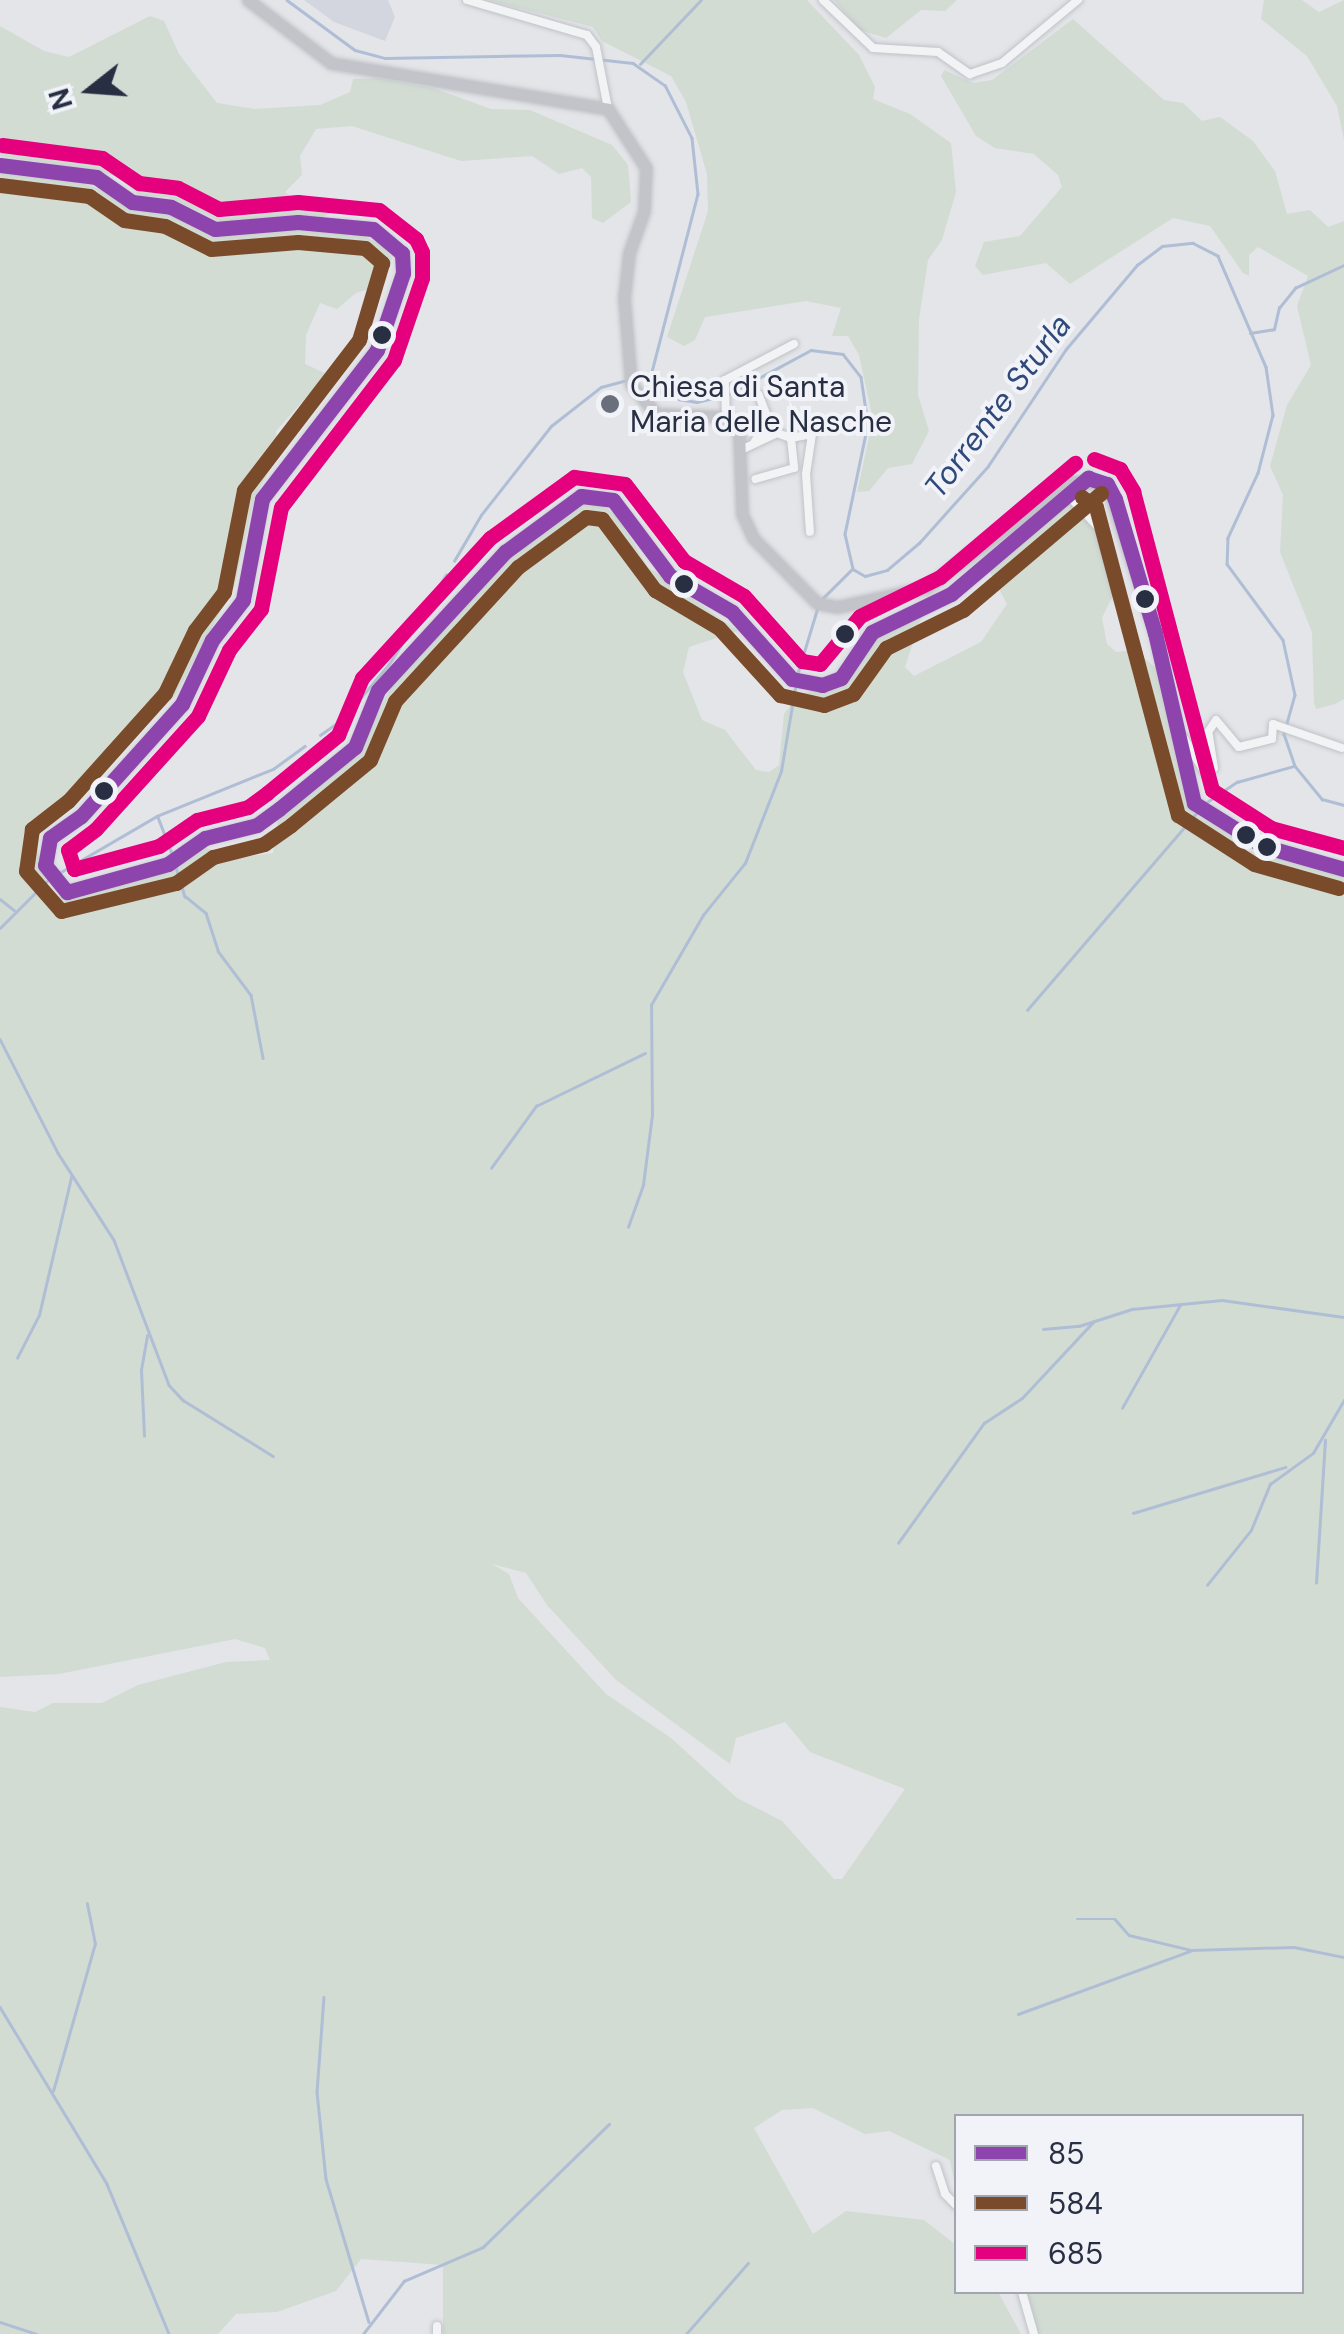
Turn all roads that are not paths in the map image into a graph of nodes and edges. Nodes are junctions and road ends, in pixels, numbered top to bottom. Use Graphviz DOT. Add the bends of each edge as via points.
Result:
graph roads {
  1 [pos="248,0"];
  2 [pos="467,0"];
  3 [pos="822,0"];
  4 [pos="1078,0"];
  5 [pos="608,108"];
  6 [pos="0,165"];
  7 [pos="794,344"];
  8 [pos="759,395"];
  9 [pos="726,413"];
  10 [pos="792,438"];
  11 [pos="748,446"];
  12 [pos="1088,478"];
  13 [pos="756,480"];
  14 [pos="1067,494"];
  15 [pos="810,532"];
  16 [pos="1118,596"];
  17 [pos="1173,729"];
  18 [pos="1342,748"];
  19 [pos="1344,869"];
  20 [pos="936,2166"];
  21 [pos="954,2204"];
  22 [pos="1023,2294"];
  23 [pos="1034,2334"];
  1 -- 5 [label="street" via="331,64"];
  2 -- 5 [label="street" via="587,35 596,47"];
  3 -- 4 [label="street" via="873,48 938,52 970,74 1002,63"];
  5 -- 9 [label="street" via="646,168 644,212 627,268 629,379 656,414"];
  6 -- 14 [label="street" via="96,177 132,202 171,207 216,229 298,222 372,228 402,253 403,273 377,350 262,498 242,600 212,640 182,704 81,816 50,838 44,858 63,891 80,892 174,860 205,838 257,825 356,748 378,690 395,669 505,552 581,496 614,500 652,559 732,612 788,675 822,685 841,678 872,632 951,594"];
  7 -- 9 [label="street" via="722,387"];
  8 -- 11 [label="street" via="768,419"];
  9 -- 11 [label="street"];
  10 -- 11 [label="street" via="777,433"];
  10 -- 13 [label="street" via="794,468"];
  10 -- 15 [label="street" via="812,434 806,474"];
  11 -- 12 [label="street" via="748,526 812,600 828,607 905,596 937,583 1051,493"];
  12 -- 14 [label="street"];
  12 -- 17 [label="street" via="1107,484 1115,499 1155,633"];
  14 -- 16 [label="street" via="1099,528"];
  17 -- 18 [label="street" via="1182,731 1193,760 1212,770 1212,721 1239,746 1272,739 1273,724"];
  17 -- 19 [label="street" via="1190,794 1204,815 1278,852"];
  20 -- 21 [label="street"];
  22 -- 23 [label="street"];
}
